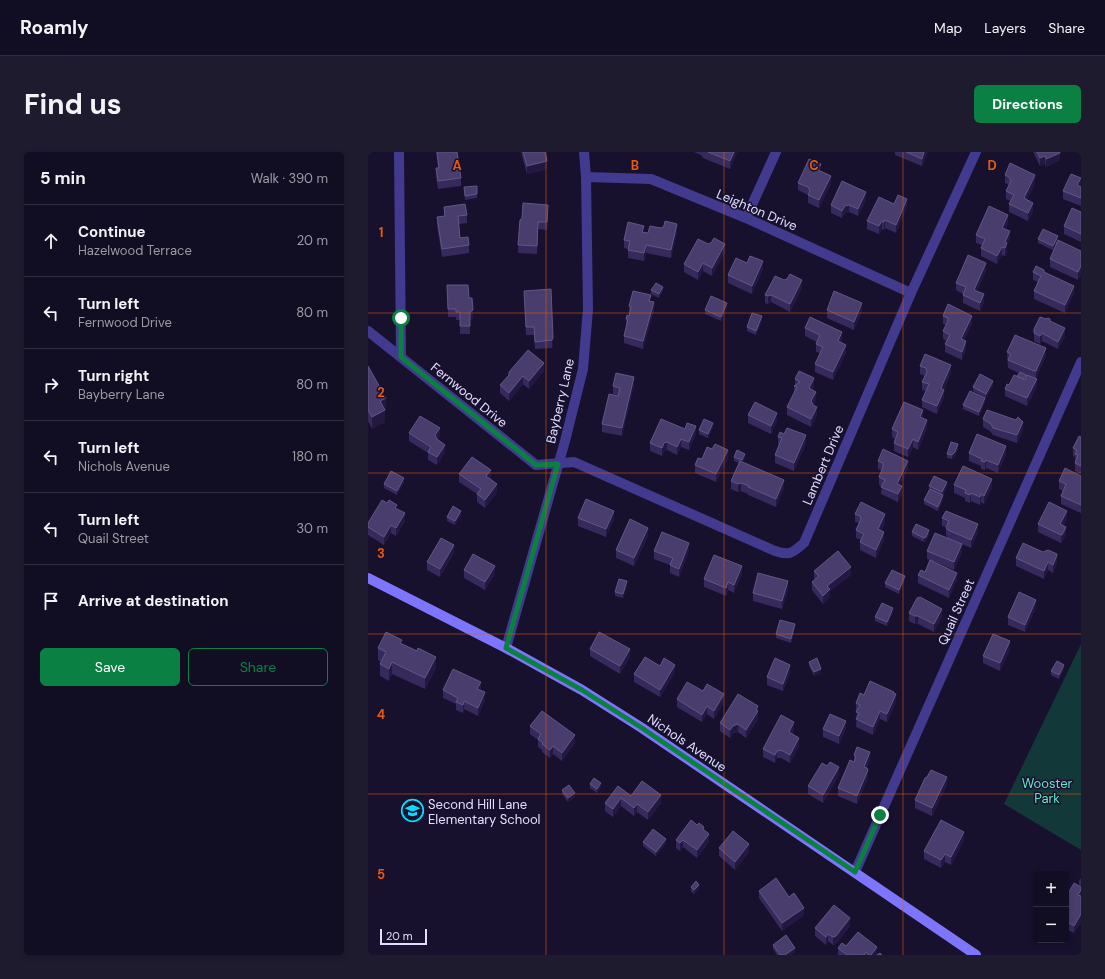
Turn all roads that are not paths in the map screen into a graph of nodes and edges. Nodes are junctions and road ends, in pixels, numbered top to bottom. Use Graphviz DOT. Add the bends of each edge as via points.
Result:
graph roads {
  1 [pos="399,152"];
  2 [pos="584,152"];
  3 [pos="776,152"];
  4 [pos="976,152"];
  5 [pos="586,177"];
  6 [pos="746,218"];
  7 [pos="911,293"];
  8 [pos="368,331"];
  9 [pos="401,357"];
  10 [pos="1081,362"];
  11 [pos="558,464"];
  12 [pos="368,578"];
  13 [pos="506,648"];
  14 [pos="855,872"];
  15 [pos="972,954"];
  1 -- 9 [label="street"];
  2 -- 5 [label="street, Bayberry Lane"];
  3 -- 6 [label="street"];
  4 -- 7 [label="street, Lambert Drive"];
  5 -- 6 [label="street, Leighton Drive" via="650,179"];
  5 -- 11 [label="street, Bayberry Lane" via="588,309 583,369"];
  6 -- 7 [label="street, Leighton Drive"];
  7 -- 11 [label="street, Lambert Drive" via="804,543 795,550 786,554 775,551 574,462"];
  8 -- 9 [label="street, Fernwood Drive"];
  9 -- 11 [label="street, Fernwood Drive" via="536,465"];
  10 -- 14 [label="street, Quail Street"];
  11 -- 13 [label="street, Bayberry Lane"];
  12 -- 13 [label="main road, Nichols Avenue"];
  13 -- 14 [label="main road, Nichols Avenue" via="582,690 636,724"];
  14 -- 15 [label="main road, Nichols Avenue"];
}
